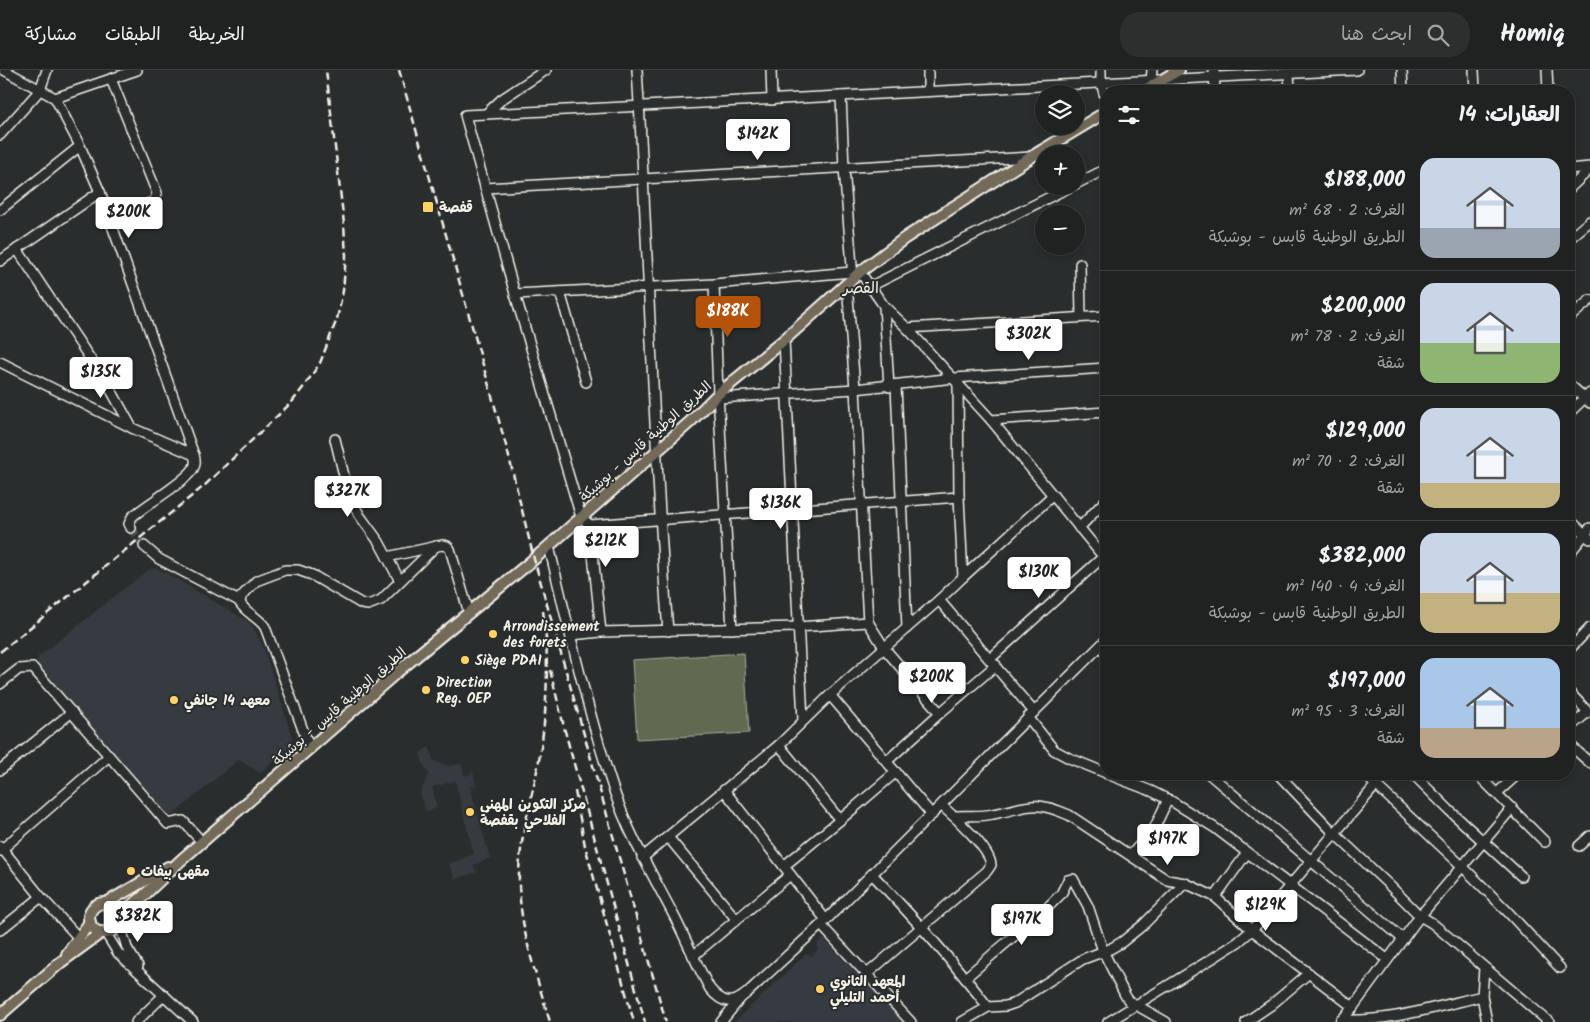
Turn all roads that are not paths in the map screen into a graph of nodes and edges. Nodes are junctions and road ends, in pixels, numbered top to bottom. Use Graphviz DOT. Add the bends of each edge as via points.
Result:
graph roads {
  1 [pos="4,70"];
  2 [pos="47,70"];
  3 [pos="137,70"];
  4 [pos="546,70"];
  5 [pos="637,70"];
  6 [pos="771,70"];
  7 [pos="928,70"];
  8 [pos="1101,70"];
  9 [pos="1152,70"];
  10 [pos="1179,70"];
  11 [pos="1357,70"];
  12 [pos="1402,70"];
  13 [pos="1474,70"];
  14 [pos="1547,70"];
  15 [pos="120,73"];
  16 [pos="1214,73"];
  17 [pos="1289,73"];
  18 [pos="111,79"];
  19 [pos="1164,79"];
  20 [pos="1151,80"];
  21 [pos="1101,82"];
  22 [pos="1112,82"];
  23 [pos="1102,85"];
  24 [pos="1113,85"];
  25 [pos="1153,85"];
  26 [pos="1290,85"];
  27 [pos="1403,85"];
  28 [pos="1475,85"];
  29 [pos="1548,85"];
  30 [pos="40,90"];
  31 [pos="928,91"];
  32 [pos="841,96"];
  33 [pos="54,98"];
  34 [pos="772,100"];
  35 [pos="639,106"];
  36 [pos="486,114"];
  37 [pos="1100,116"];
  38 [pos="0,134"];
  39 [pos="80,146"];
  40 [pos="1031,157"];
  41 [pos="844,168"];
  42 [pos="1590,168"];
  43 [pos="1575,169"];
  44 [pos="1100,172"];
  45 [pos="643,179"];
  46 [pos="1085,180"];
  47 [pos="1575,182"];
  48 [pos="485,188"];
  49 [pos="100,192"];
  50 [pos="1054,195"];
  51 [pos="0,210"];
  52 [pos="108,216"];
  53 [pos="1590,221"];
  54 [pos="1575,234"];
  55 [pos="17,249"];
  56 [pos="0,261"];
  57 [pos="1080,264"];
  58 [pos="853,277"];
  59 [pos="714,284"];
  60 [pos="649,287"];
  61 [pos="869,287"];
  62 [pos="560,292"];
  63 [pos="515,294"];
  64 [pos="1590,300"];
  65 [pos="884,306"];
  66 [pos="1575,313"];
  67 [pos="1100,316"];
  68 [pos="1081,317"];
  69 [pos="907,328"];
  70 [pos="784,340"];
  71 [pos="0,362"];
  72 [pos="1100,368"];
  73 [pos="956,380"];
  74 [pos="586,382"];
  75 [pos="892,386"];
  76 [pos="1575,388"];
  77 [pos="854,389"];
  78 [pos="787,393"];
  79 [pos="719,396"];
  80 [pos="1588,398"];
  81 [pos="1575,408"];
  82 [pos="1100,412"];
  83 [pos="991,420"];
  84 [pos="132,428"];
  85 [pos="335,439"];
  86 [pos="656,451"];
  87 [pos="194,455"];
  88 [pos="1053,495"];
  89 [pos="959,497"];
  90 [pos="902,501"];
  91 [pos="860,504"];
  92 [pos="1100,506"];
  93 [pos="792,511"];
  94 [pos="725,515"];
  95 [pos="581,518"];
  96 [pos="659,520"];
  97 [pos="1575,524"];
  98 [pos="590,525"];
  99 [pos="131,528"];
  100 [pos="1079,528"];
  101 [pos="1588,534"];
  102 [pos="144,546"];
  103 [pos="436,546"];
  104 [pos="549,546"];
  105 [pos="1575,548"];
  106 [pos="1100,554"];
  107 [pos="387,557"];
  108 [pos="1100,563"];
  109 [pos="962,577"];
  110 [pos="400,581"];
  111 [pos="940,600"];
  112 [pos="239,601"];
  113 [pos="469,613"];
  114 [pos="868,622"];
  115 [pos="798,627"];
  116 [pos="907,628"];
  117 [pos="1590,628"];
  118 [pos="732,629"];
  119 [pos="668,631"];
  120 [pos="601,632"];
  121 [pos="571,635"];
  122 [pos="1575,644"];
  123 [pos="1100,646"];
  124 [pos="885,649"];
  125 [pos="993,662"];
  126 [pos="0,684"];
  127 [pos="830,695"];
  128 [pos="1575,698"];
  129 [pos="72,712"];
  130 [pos="1589,712"];
  131 [pos="940,713"];
  132 [pos="1031,715"];
  133 [pos="803,720"];
  134 [pos="1575,723"];
  135 [pos="779,745"];
  136 [pos="310,749"];
  137 [pos="1575,750"];
  138 [pos="109,756"];
  139 [pos="887,762"];
  140 [pos="1590,764"];
  141 [pos="0,770"];
  142 [pos="1100,771"];
  143 [pos="896,772"];
  144 [pos="1123,780"];
  145 [pos="1219,780"];
  146 [pos="1284,780"];
  147 [pos="1370,780"];
  148 [pos="1419,780"];
  149 [pos="1484,780"];
  150 [pos="1511,780"];
  151 [pos="1376,786"];
  152 [pos="724,790"];
  153 [pos="1497,792"];
  154 [pos="1168,799"];
  155 [pos="942,806"];
  156 [pos="1512,808"];
  157 [pos="932,815"];
  158 [pos="954,816"];
  159 [pos="840,820"];
  160 [pos="1336,834"];
  161 [pos="1590,836"];
  162 [pos="668,837"];
  163 [pos="1483,841"];
  164 [pos="202,842"];
  165 [pos="1545,842"];
  166 [pos="1579,846"];
  167 [pos="1,849"];
  168 [pos="1247,852"];
  169 [pos="1131,855"];
  170 [pos="642,858"];
  171 [pos="180,861"];
  172 [pos="1312,861"];
  173 [pos="784,866"];
  174 [pos="1462,866"];
  175 [pos="872,874"];
  176 [pos="790,875"];
  177 [pos="1521,876"];
  178 [pos="1185,883"];
  179 [pos="1291,886"];
  180 [pos="41,897"];
  181 [pos="1215,897"];
  182 [pos="106,903"];
  183 [pos="1420,916"];
  184 [pos="118,917"];
  185 [pos="736,919"];
  186 [pos="90,922"];
  187 [pos="823,923"];
  188 [pos="921,927"];
  189 [pos="0,930"];
  190 [pos="1252,930"];
  191 [pos="103,932"];
  192 [pos="78,937"];
  193 [pos="1404,939"];
  194 [pos="1103,951"];
  195 [pos="693,956"];
  196 [pos="1388,959"];
  197 [pos="61,962"];
  198 [pos="1484,968"];
  199 [pos="1560,968"];
  200 [pos="1309,973"];
  201 [pos="867,974"];
  202 [pos="143,975"];
  203 [pos="965,978"];
  204 [pos="164,995"];
  205 [pos="1482,996"];
  206 [pos="740,999"];
  207 [pos="1136,1006"];
  208 [pos="1353,1006"];
  209 [pos="988,1007"];
  210 [pos="0,1015"];
  211 [pos="145,1018"];
  212 [pos="1340,1021"];
  213 [pos="136,1022"];
  214 [pos="193,1022"];
  215 [pos="721,1022"];
  216 [pos="911,1022"];
  217 [pos="962,1022"];
  218 [pos="1108,1022"];
  219 [pos="1166,1022"];
  220 [pos="1247,1022"];
  221 [pos="1488,1022"];
  222 [pos="1549,1022"];
  1 -- 30 [label="street"];
  2 -- 30 [label="street"];
  3 -- 15 [label="street"];
  4 -- 36 [label="street" via="502,99"];
  5 -- 35 [label="street"];
  6 -- 34 [label="street"];
  7 -- 31 [label="street"];
  8 -- 21 [label="street"];
  9 -- 20 [label="street"];
  10 -- 19 [label="main road"];
  11 -- 17 [label="street"];
  12 -- 27 [label="street"];
  13 -- 28 [label="street"];
  14 -- 29 [label="street"];
  15 -- 18 [label="street"];
  16 -- 17 [label="street"];
  16 -- 19 [label="street"];
  17 -- 26 [label="street"];
  18 -- 33 [label="street"];
  18 -- 52 [label="street" via="157,196 152,203"];
  19 -- 20 [label="street"];
  19 -- 25 [label="main road"];
  20 -- 22 [label="street"];
  21 -- 22 [label="street"];
  21 -- 23 [label="street"];
  21 -- 31 [label="street"];
  22 -- 24 [label="street"];
  30 -- 33 [label="street"];
  30 -- 38 [label="street"];
  31 -- 32 [label="street"];
  32 -- 34 [label="street"];
  32 -- 41 [label="street"];
  33 -- 39 [label="street"];
  34 -- 35 [label="street"];
  35 -- 36 [label="street"];
  35 -- 45 [label="street"];
  36 -- 48 [label="street" via="465,115"];
  37 -- 40 [label="main road, الطريق الوطنية قابس - بوشبكة"];
  39 -- 49 [label="street"];
  39 -- 51 [label="street"];
  40 -- 41 [label="street"];
  40 -- 58 [label="main road, الطريق الوطنية قابس - بوشبكة" via="905,238"];
  41 -- 45 [label="street"];
  41 -- 58 [label="street"];
  42 -- 43 [label="street"];
  42 -- 47 [label="street"];
  44 -- 46 [label="street"];
  45 -- 48 [label="street"];
  45 -- 60 [label="street"];
  48 -- 63 [label="street"];
  49 -- 52 [label="street"];
  49 -- 55 [label="street"];
  50 -- 61 [label="street"];
  52 -- 87 [label="street"];
  53 -- 54 [label="street"];
  55 -- 56 [label="street"];
  55 -- 84 [label="street" via="111,390"];
  57 -- 68 [label="street"];
  58 -- 59 [label="street"];
  58 -- 61 [label="street"];
  58 -- 70 [label="main road, الطريق الوطنية قابس - بوشبكة"];
  58 -- 77 [label="street"];
  59 -- 60 [label="street"];
  59 -- 79 [label="street"];
  60 -- 62 [label="street"];
  60 -- 86 [label="street"];
  61 -- 65 [label="street"];
  62 -- 63 [label="street"];
  62 -- 74 [label="street"];
  63 -- 95 [label="street"];
  64 -- 66 [label="street"];
  65 -- 69 [label="street"];
  65 -- 75 [label="street"];
  67 -- 68 [label="street"];
  68 -- 69 [label="street"];
  69 -- 73 [label="street"];
  70 -- 78 [label="street"];
  70 -- 79 [label="main road, الطريق الوطنية قابس - بوشبكة"];
  71 -- 84 [label="street"];
  72 -- 73 [label="street"];
  73 -- 75 [label="street"];
  73 -- 83 [label="street"];
  73 -- 89 [label="street"];
  75 -- 77 [label="street"];
  75 -- 90 [label="street"];
  76 -- 80 [label="street"];
  77 -- 78 [label="street"];
  77 -- 91 [label="street"];
  78 -- 79 [label="street"];
  78 -- 93 [label="street"];
  79 -- 86 [label="main road, الطريق الوطنية قابس - بوشبكة"];
  79 -- 94 [label="street"];
  80 -- 81 [label="street"];
  82 -- 83 [label="street"];
  83 -- 88 [label="street"];
  84 -- 87 [label="street"];
  85 -- 107 [label="street" via="349,496"];
  86 -- 95 [label="main road, الطريق الوطنية قابس - بوشبكة"];
  86 -- 96 [label="street"];
  87 -- 99 [label="street" via="193,470 132,517"];
  88 -- 100 [label="street"];
  88 -- 109 [label="street"];
  89 -- 90 [label="street"];
  89 -- 109 [label="street"];
  90 -- 91 [label="street"];
  90 -- 116 [label="street"];
  91 -- 93 [label="street"];
  91 -- 114 [label="street"];
  92 -- 100 [label="street"];
  93 -- 94 [label="street"];
  93 -- 115 [label="street"];
  94 -- 96 [label="street"];
  94 -- 118 [label="street"];
  95 -- 98 [label="street"];
  95 -- 104 [label="main road, الطريق الوطنية قابس - بوشبكة"];
  96 -- 98 [label="street"];
  96 -- 119 [label="street"];
  97 -- 101 [label="street"];
  98 -- 120 [label="street"];
  100 -- 106 [label="street"];
  101 -- 105 [label="street"];
  102 -- 112 [label="street" via="159,559"];
  103 -- 107 [label="street"];
  103 -- 110 [label="street"];
  103 -- 113 [label="street" via="450,549"];
  104 -- 113 [label="main road, الطريق الوطنية قابس - بوشبكة"];
  104 -- 121 [label="street"];
  107 -- 110 [label="street"];
  108 -- 125 [label="street"];
  109 -- 111 [label="street"];
  110 -- 112 [label="street" via="381,600 368,605 312,575 285,570 256,581"];
  111 -- 116 [label="street"];
  111 -- 125 [label="street"];
  112 -- 136 [label="street" via="265,627"];
  113 -- 136 [label="main road, الطريق الوطنية قابس - بوشبكة"];
  114 -- 115 [label="street"];
  114 -- 124 [label="street"];
  115 -- 118 [label="street"];
  115 -- 133 [label="street"];
  116 -- 124 [label="street"];
  117 -- 122 [label="street"];
  118 -- 119 [label="street"];
  119 -- 120 [label="street"];
  120 -- 121 [label="street"];
  121 -- 170 [label="street" via="613,788"];
  123 -- 132 [label="street"];
  124 -- 127 [label="street"];
  124 -- 131 [label="street"];
  125 -- 131 [label="street"];
  125 -- 132 [label="street"];
  126 -- 129 [label="street" via="19,669 33,668"];
  127 -- 133 [label="street"];
  127 -- 139 [label="street"];
  128 -- 130 [label="street"];
  129 -- 138 [label="street"];
  129 -- 141 [label="street"];
  130 -- 134 [label="street"];
  131 -- 139 [label="street"];
  132 -- 142 [label="street" via="1054,750"];
  132 -- 155 [label="street"];
  133 -- 135 [label="street"];
  135 -- 152 [label="street"];
  135 -- 159 [label="street"];
  136 -- 164 [label="main road, الطريق الوطنية قابس - بوشبكة"];
  137 -- 140 [label="street"];
  138 -- 164 [label="street" via="168,824 183,821"];
  138 -- 167 [label="street"];
  139 -- 143 [label="street"];
  143 -- 157 [label="street"];
  143 -- 159 [label="street"];
  144 -- 154 [label="street"];
  145 -- 172 [label="street"];
  146 -- 160 [label="street"];
  147 -- 151 [label="street"];
  148 -- 163 [label="street"];
  149 -- 153 [label="street"];
  150 -- 153 [label="street"];
  151 -- 160 [label="street"];
  151 -- 174 [label="street"];
  152 -- 162 [label="street"];
  152 -- 173 [label="street"];
  153 -- 156 [label="street"];
  154 -- 168 [label="street"];
  154 -- 169 [label="street" via="1154,829"];
  155 -- 157 [label="street"];
  155 -- 158 [label="street"];
  156 -- 163 [label="street"];
  156 -- 165 [label="street"];
  157 -- 175 [label="street"];
  158 -- 169 [label="street" via="993,814 1038,804 1069,815"];
  158 -- 188 [label="street" via="988,853 991,865"];
  159 -- 173 [label="street"];
  160 -- 172 [label="street"];
  160 -- 183 [label="street"];
  161 -- 166 [label="street"];
  162 -- 170 [label="street"];
  162 -- 185 [label="street"];
  163 -- 174 [label="street"];
  163 -- 177 [label="street"];
  164 -- 171 [label="main road, الطريق الوطنية قابس - بوشبكة"];
  167 -- 180 [label="street"];
  168 -- 179 [label="street"];
  168 -- 181 [label="street"];
  169 -- 178 [label="street" via="1167,880"];
  170 -- 195 [label="street"];
  171 -- 182 [label="main road, الطريق الوطنية قابس - بوشبكة"];
  171 -- 184 [label="main road, الطريق الوطنية قابس - بوشبكة"];
  172 -- 179 [label="street"];
  172 -- 193 [label="street"];
  173 -- 176 [label="street"];
  174 -- 183 [label="street"];
  174 -- 199 [label="street"];
  175 -- 187 [label="street"];
  175 -- 188 [label="street"];
  176 -- 185 [label="street"];
  176 -- 187 [label="street"];
  178 -- 181 [label="street"];
  178 -- 194 [label="street" via="1143,926"];
  179 -- 190 [label="street"];
  179 -- 196 [label="street"];
  180 -- 189 [label="street"];
  180 -- 192 [label="street"];
  181 -- 190 [label="street"];
  182 -- 184 [label="main road" via="114,908"];
  182 -- 186 [label="main road" via="94,907"];
  183 -- 193 [label="street"];
  183 -- 198 [label="street"];
  184 -- 191 [label="main road" via="114,928"];
  184 -- 202 [label="street" via="128,948"];
  185 -- 195 [label="street"];
  186 -- 191 [label="main road" via="97,931"];
  186 -- 192 [label="main road"];
  187 -- 201 [label="street"];
  187 -- 206 [label="street"];
  188 -- 201 [label="street"];
  188 -- 203 [label="street"];
  190 -- 200 [label="street"];
  190 -- 207 [label="street"];
  191 -- 197 [label="main road"];
  191 -- 202 [label="street" via="118,952"];
  192 -- 197 [label="main road"];
  193 -- 196 [label="street"];
  194 -- 203 [label="street" via="1088,906 1073,879 1069,879 1061,894 1048,907"];
  194 -- 207 [label="street" via="1125,996"];
  194 -- 209 [label="street" via="1083,959 1015,1002"];
  195 -- 206 [label="street" via="716,996 733,1002"];
  196 -- 208 [label="street"];
  197 -- 210 [label="main road"];
  198 -- 205 [label="street"];
  198 -- 222 [label="street"];
  200 -- 208 [label="street"];
  200 -- 220 [label="street"];
  201 -- 216 [label="street"];
  202 -- 204 [label="street"];
  203 -- 209 [label="street"];
  204 -- 211 [label="street"];
  204 -- 214 [label="street"];
  205 -- 212 [label="street" via="1387,1018"];
  205 -- 221 [label="street"];
  206 -- 215 [label="street"];
  207 -- 218 [label="street"];
  207 -- 219 [label="street"];
  208 -- 212 [label="street"];
  209 -- 217 [label="street"];
  211 -- 213 [label="street"];
}
